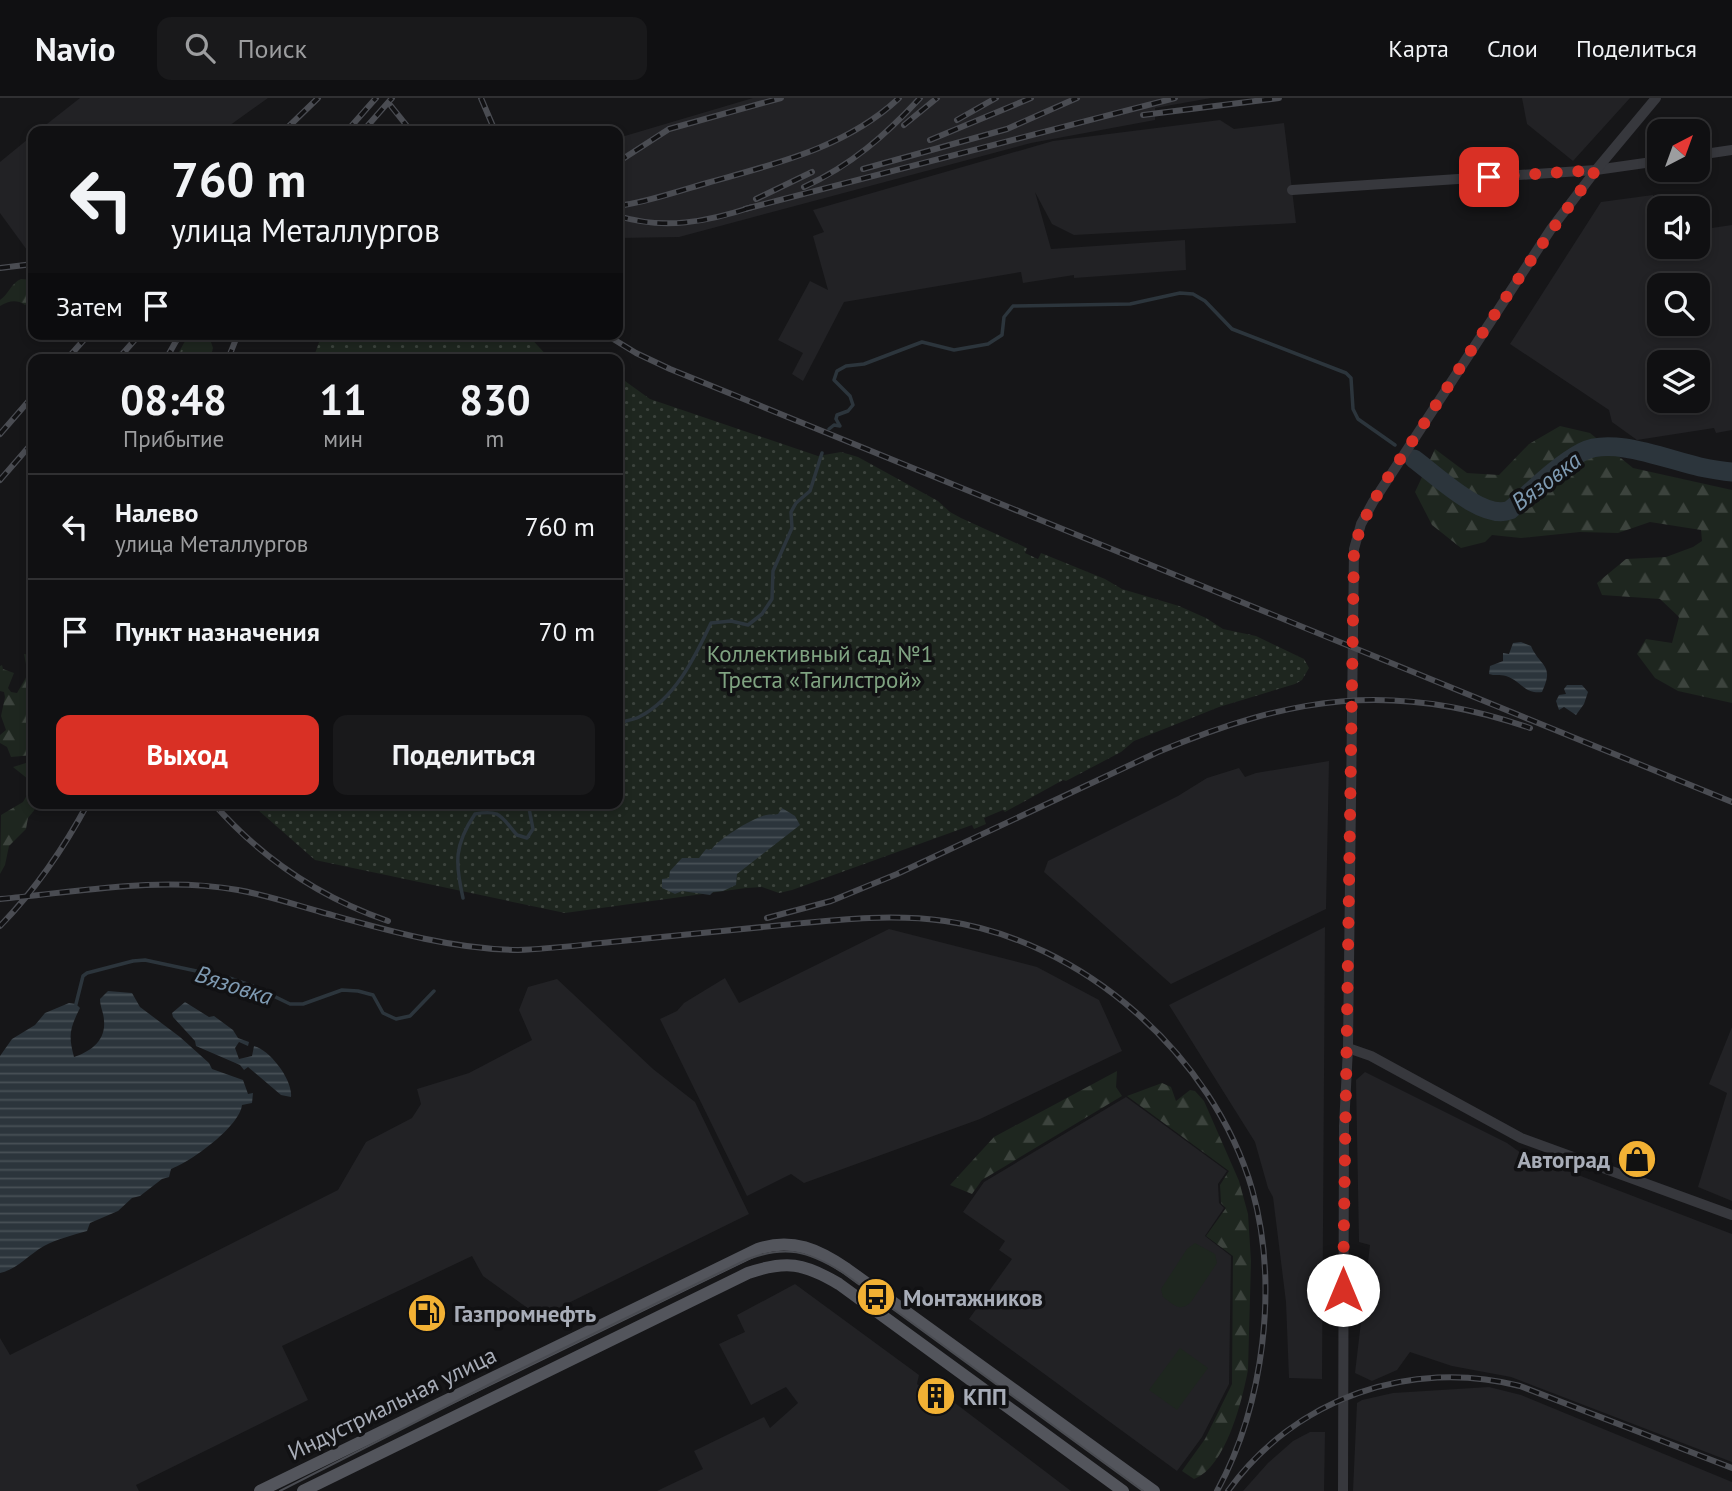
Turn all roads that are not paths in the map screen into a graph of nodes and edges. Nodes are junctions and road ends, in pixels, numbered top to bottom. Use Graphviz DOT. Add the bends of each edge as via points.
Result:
graph roads {
  1 [pos="1656,98"];
  2 [pos="1732,150"];
  3 [pos="1710,153"];
  4 [pos="1647,163"];
  5 [pos="1596,170"];
  6 [pos="1292,190"];
  7 [pos="1348,1048"];
  8 [pos="1732,1215"];
  9 [pos="260,1491"];
  10 [pos="303,1491"];
  11 [pos="1123,1491"];
  12 [pos="1154,1491"];
  13 [pos="1343,1491"];
  1 -- 5 [label="street"];
  2 -- 3 [label="street"];
  4 -- 5 [label="street"];
  5 -- 6 [label="street"];
  5 -- 7 [label="street" via="1519,277 1373,502 1357,537 1352,561"];
  7 -- 8 [label="street" via="1371,1056 1521,1138"];
  7 -- 13 [label="street"];
  9 -- 12 [label="main road, Индустриальная улица" via="758,1248 785,1243 813,1249 836,1261"];
  10 -- 11 [label="main road, Индустриальная улица" via="748,1273 783,1264 813,1270 839,1284"];
}
